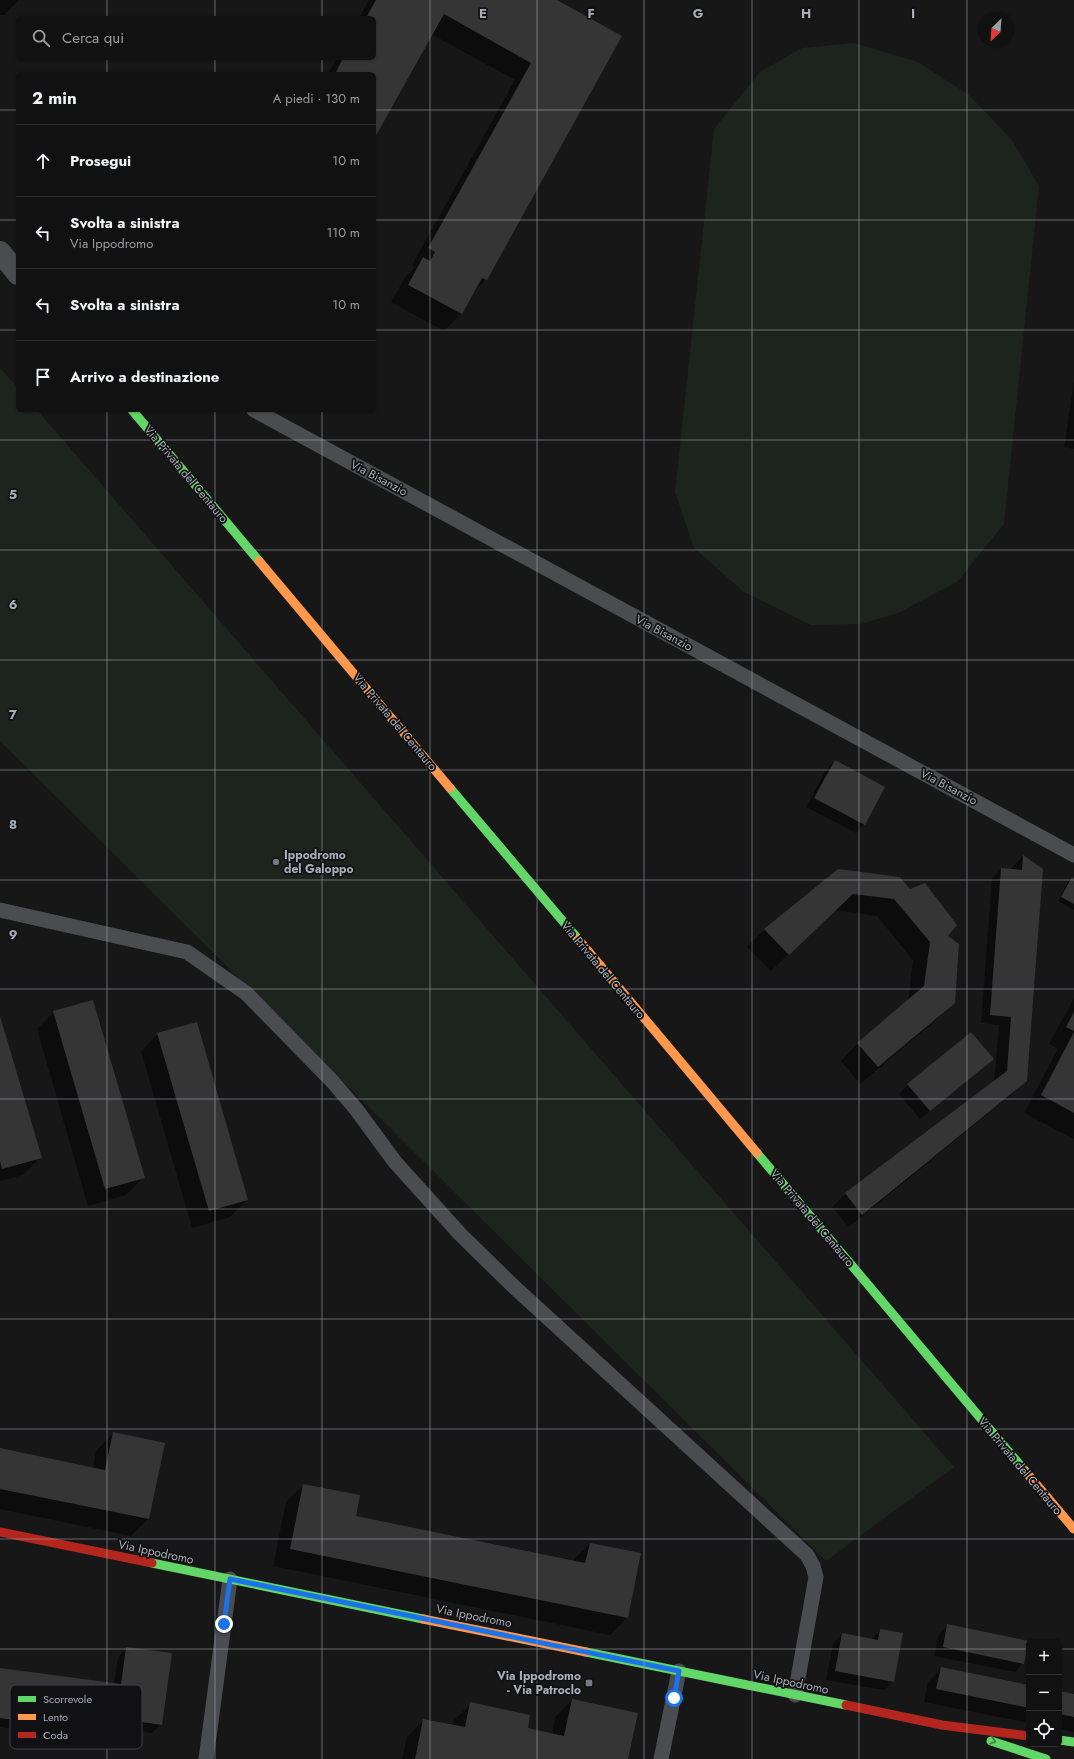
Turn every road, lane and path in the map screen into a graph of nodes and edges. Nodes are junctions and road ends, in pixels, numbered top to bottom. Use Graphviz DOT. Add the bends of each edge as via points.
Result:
graph roads {
  1 [pos="0,252"];
  2 [pos="16,272"];
  3 [pos="134,412"];
  4 [pos="263,412"];
  5 [pos="280,416"];
  6 [pos="1074,855"];
  7 [pos="0,910"];
  8 [pos="1074,1530"];
  9 [pos="0,1532"];
  10 [pos="230,1579"];
  11 [pos="679,1671"];
  12 [pos="795,1695"];
  13 [pos="942,1725"];
  14 [pos="1026,1736"];
  15 [pos="1062,1740"];
  16 [pos="1074,1742"];
  17 [pos="206,1759"];
  18 [pos="661,1759"];
  19 [pos="1046,1759"];
  1 -- 2 [label="street"];
  3 -- 8 [label="street, Via Privata del Centauro"];
  4 -- 5 [label="lane, Via Bisanzio"];
  5 -- 6 [label="lane, Via Bisanzio"];
  7 -- 12 [label="lane" via="187,952 246,993 333,1082 404,1172 460,1234 511,1284 807,1555 814,1566 816,1577"];
  9 -- 10 [label="street, Via Ippodromo"];
  10 -- 11 [label="street, Via Ippodromo"];
  10 -- 17 [label="lane"];
  11 -- 12 [label="street, Via Ippodromo"];
  11 -- 18 [label="lane"];
  12 -- 13 [label="street, Via Ippodromo"];
  13 -- 14 [label="street, Via Ippodromo"];
  13 -- 19 [label="street, Via Ippodromo, one-way"];
  15 -- 16 [label="street"];
}
